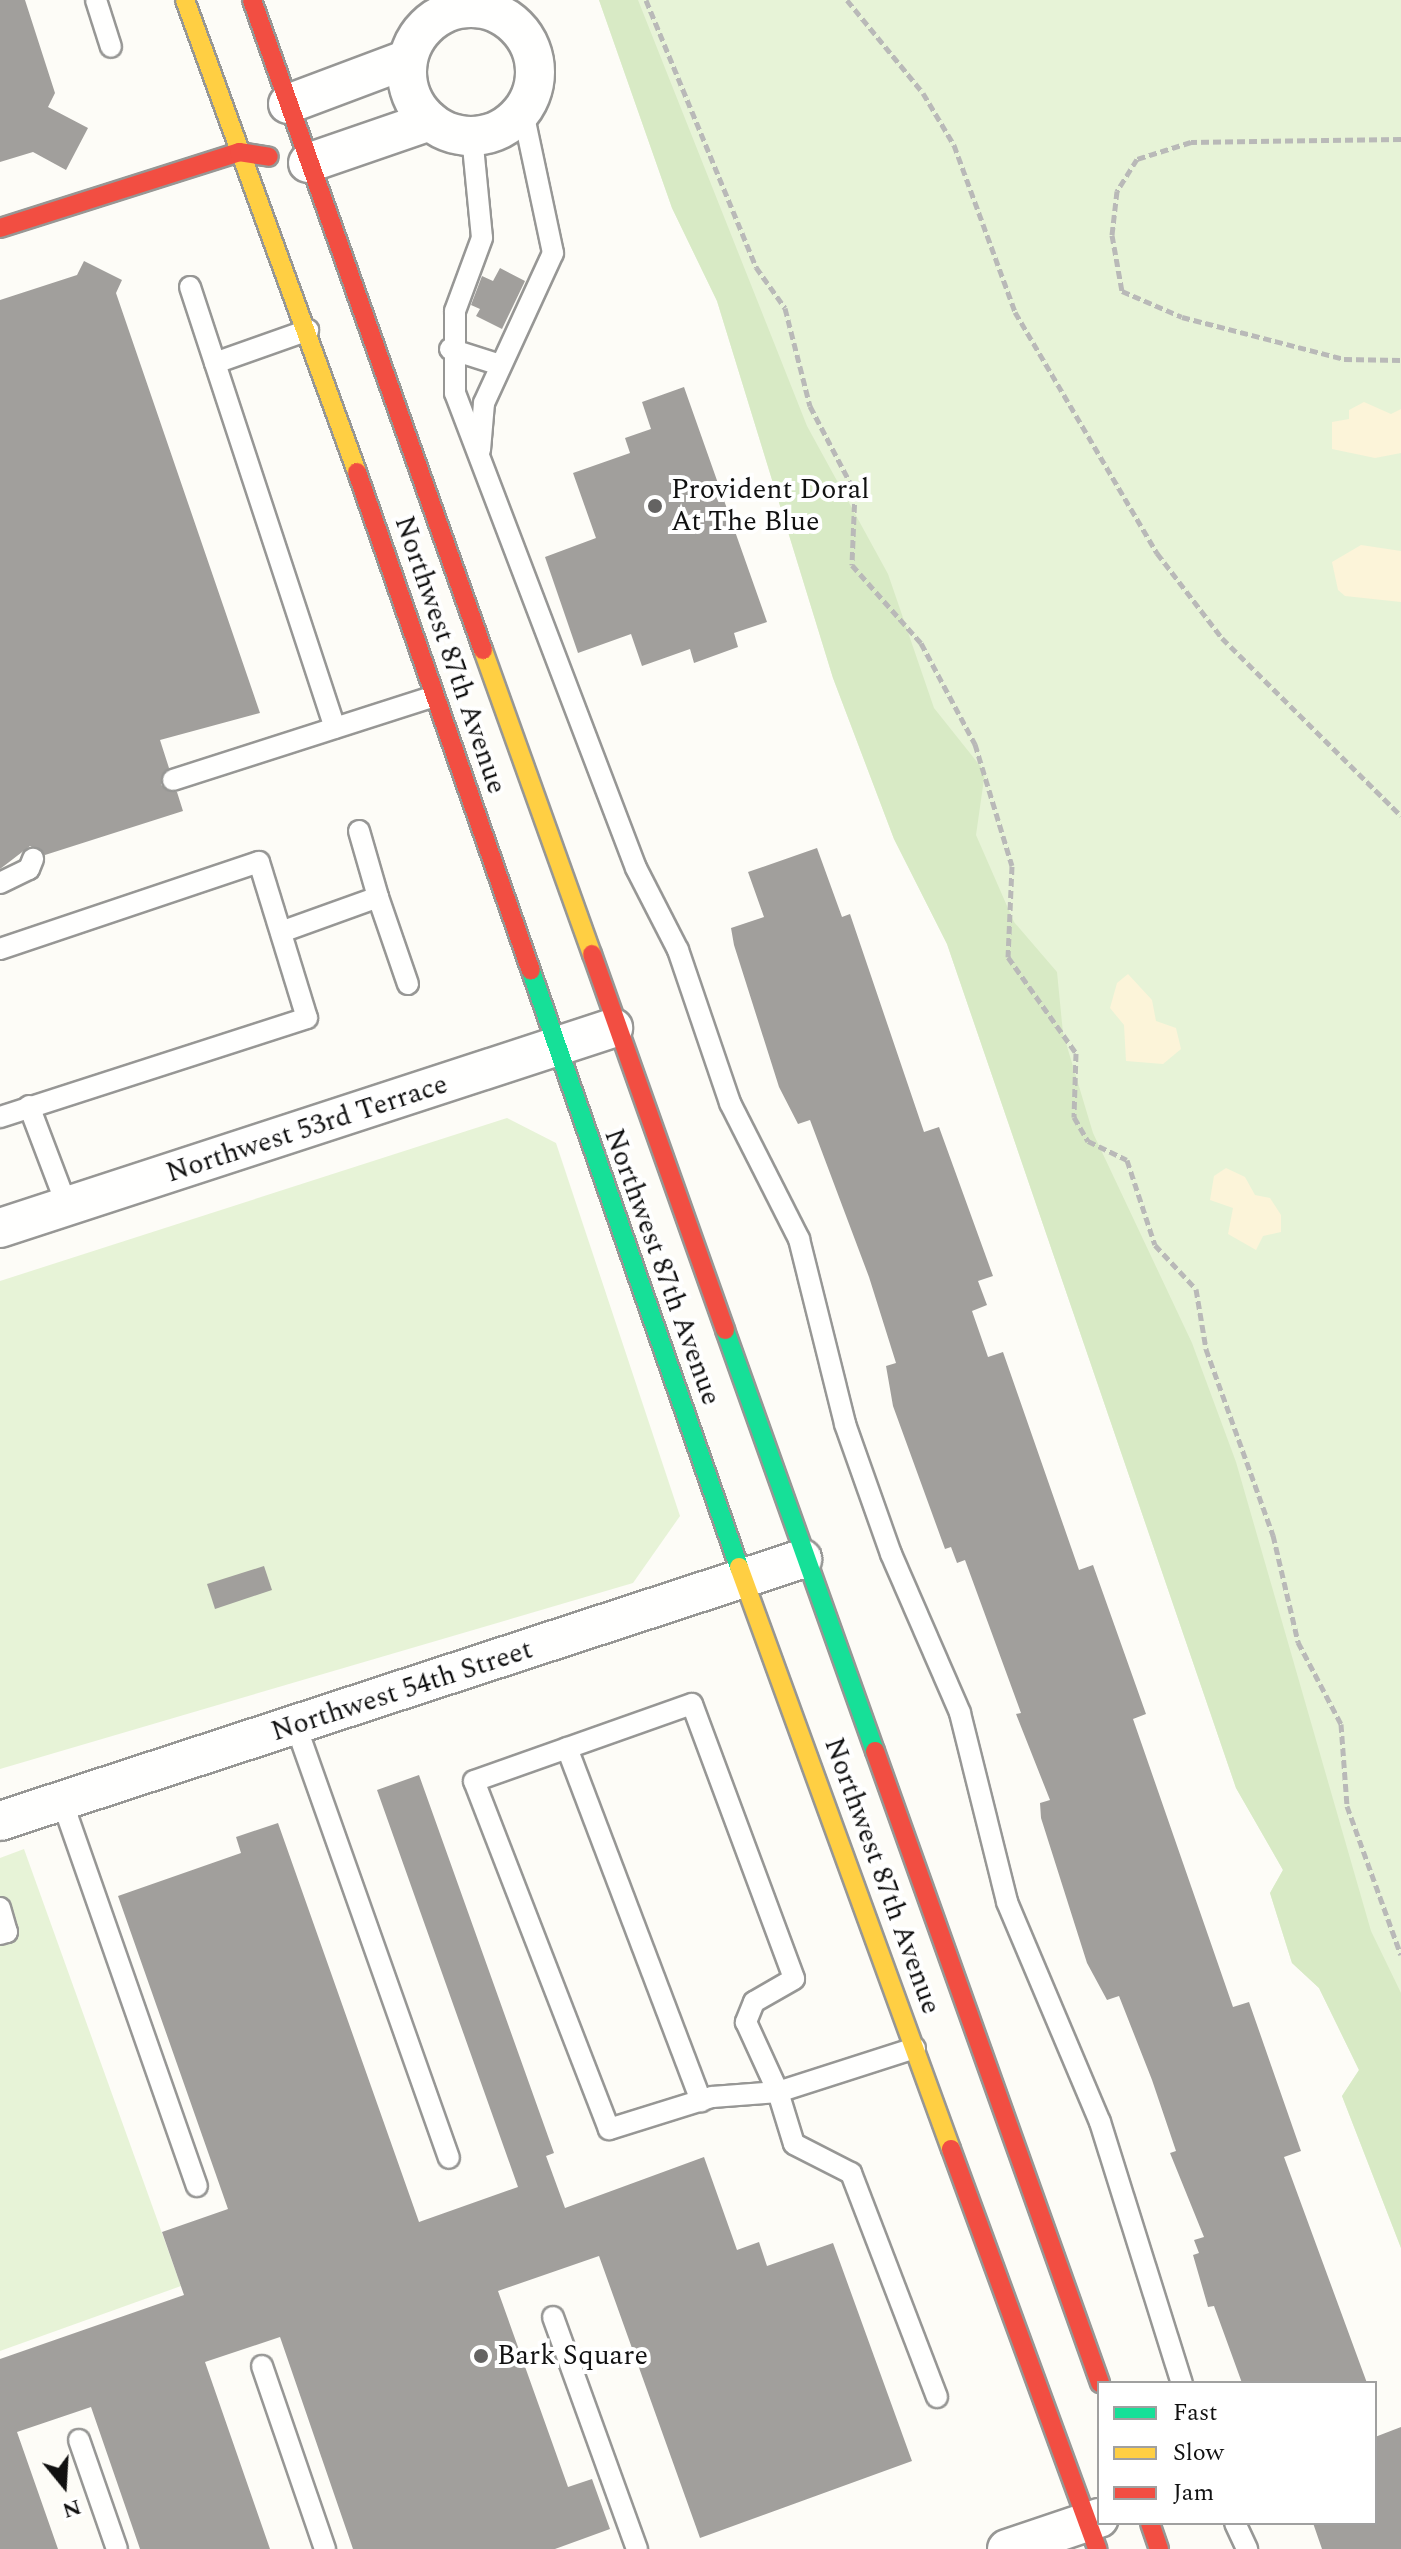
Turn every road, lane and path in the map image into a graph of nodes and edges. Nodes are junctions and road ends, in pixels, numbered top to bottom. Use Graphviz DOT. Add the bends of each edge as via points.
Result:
graph roads {
  1 [pos="96,0"];
  2 [pos="185,0"];
  3 [pos="252,0"];
  4 [pos="646,0"];
  5 [pos="847,0"];
  6 [pos="484,4"];
  7 [pos="111,47"];
  8 [pos="408,59"];
  9 [pos="523,112"];
  10 [pos="272,120"];
  11 [pos="430,121"];
  12 [pos="472,136"];
  13 [pos="1401,139"];
  14 [pos="239,152"];
  15 [pos="308,163"];
  16 [pos="0,228"];
  17 [pos="190,287"];
  18 [pos="308,330"];
  19 [pos="450,349"];
  20 [pos="1401,360"];
  21 [pos="215,363"];
  22 [pos="500,365"];
  23 [pos="480,454"];
  24 [pos="434,696"];
  25 [pos="335,728"];
  26 [pos="173,780"];
  27 [pos="1401,816"];
  28 [pos="359,831"];
  29 [pos="33,859"];
  30 [pos="0,883"];
  31 [pos="378,897"];
  32 [pos="281,932"];
  33 [pos="0,949"];
  34 [pos="408,984"];
  35 [pos="613,1028"];
  36 [pos="555,1047"];
  37 [pos="29,1106"];
  38 [pos="0,1117"];
  39 [pos="67,1206"];
  40 [pos="0,1228"];
  41 [pos="802,1559"];
  42 [pos="743,1579"];
  43 [pos="296,1726"];
  44 [pos="567,1748"];
  45 [pos="62,1801"];
  46 [pos="0,1821"];
  47 [pos="0,1908"];
  48 [pos="0,1934"];
  49 [pos="1401,1955"];
  50 [pos="915,2048"];
  51 [pos="778,2092"];
  52 [pos="701,2101"];
  53 [pos="449,2158"];
  54 [pos="197,2186"];
  55 [pos="553,2317"];
  56 [pos="262,2366"];
  57 [pos="1099,2381"];
  58 [pos="1181,2381"];
  59 [pos="937,2397"];
  60 [pos="79,2440"];
  61 [pos="1151,2525"];
  62 [pos="1236,2525"];
  63 [pos="1095,2530"];
  64 [pos="117,2549"];
  65 [pos="325,2549"];
  66 [pos="637,2549"];
  67 [pos="1007,2549"];
  68 [pos="1159,2549"];
  69 [pos="1247,2549"];
  1 -- 7 [label="lane"];
  2 -- 14 [label="main road, Northwest 87th Avenue"];
  3 -- 10 [label="main road, Northwest 87th Avenue"];
  4 -- 49 [label="path" via="756,267 785,308 810,406 855,492 852,565 921,643 975,744 1012,866 1008,957 1076,1053 1074,1117 1088,1141 1127,1160 1155,1245 1196,1289 1206,1349 1273,1535 1298,1642 1341,1724 1347,1806"];
  5 -- 27 [label="path" via="923,93 954,145 1015,312 1157,553 1222,638"];
  6 -- 8 [label="street" via="444,13 421,32"];
  6 -- 9 [label="street" via="505,17 533,52 536,75"];
  8 -- 10 [label="street"];
  8 -- 11 [label="street" via="407,82"];
  9 -- 12 [label="street" via="504,127"];
  9 -- 22 [label="lane" via="553,253"];
  10 -- 14 [label="main road"];
  10 -- 15 [label="main road, Northwest 87th Avenue"];
  11 -- 12 [label="street"];
  11 -- 15 [label="street"];
  12 -- 19 [label="lane" via="482,238 455,311"];
  13 -- 20 [label="path" via="1191,142 1137,159 1117,191 1112,235 1122,291 1170,312 1344,359"];
  14 -- 15 [label="main road"];
  14 -- 16 [label="main road"];
  14 -- 18 [label="main road, Northwest 87th Avenue"];
  15 -- 35 [label="main road, Northwest 87th Avenue"];
  17 -- 21 [label="lane"];
  18 -- 21 [label="lane"];
  18 -- 24 [label="main road, Northwest 87th Avenue"];
  19 -- 22 [label="lane"];
  19 -- 23 [label="lane" via="455,393"];
  21 -- 25 [label="lane"];
  22 -- 23 [label="lane" via="484,403"];
  23 -- 58 [label="lane" via="636,868 678,950 730,1103 799,1239 845,1424 891,1554 960,1713 1007,1902 1100,2122"];
  24 -- 25 [label="lane"];
  24 -- 36 [label="main road, Northwest 87th Avenue"];
  25 -- 26 [label="lane"];
  28 -- 31 [label="lane"];
  29 -- 30 [label="lane" via="29,869"];
  31 -- 32 [label="lane"];
  31 -- 34 [label="lane"];
  32 -- 33 [label="lane" via="259,862"];
  32 -- 37 [label="lane" via="307,1018"];
  35 -- 36 [label="street, Northwest 53rd Terrace"];
  35 -- 41 [label="main road, Northwest 87th Avenue"];
  36 -- 39 [label="street, Northwest 53rd Terrace"];
  36 -- 42 [label="main road, Northwest 87th Avenue"];
  37 -- 38 [label="lane"];
  37 -- 39 [label="lane"];
  39 -- 40 [label="street, Northwest 53rd Terrace"];
  41 -- 42 [label="street, Northwest 54th Street"];
  41 -- 57 [label="main road, Northwest 87th Avenue"];
  42 -- 43 [label="street, Northwest 54th Street"];
  42 -- 50 [label="main road, Northwest 87th Avenue"];
  43 -- 45 [label="street, Northwest 54th Street"];
  43 -- 53 [label="lane"];
  44 -- 51 [label="lane" via="692,1704 794,1979 754,2002 746,2022"];
  44 -- 52 [label="lane"];
  44 -- 52 [label="lane" via="474,1781 609,2129"];
  45 -- 46 [label="street, Northwest 54th Street"];
  45 -- 54 [label="lane"];
  47 -- 48 [label="lane" via="7,1932"];
  50 -- 51 [label="lane"];
  50 -- 63 [label="main road, Northwest 87th Avenue"];
  51 -- 52 [label="lane"];
  51 -- 59 [label="lane" via="794,2144 851,2173"];
  55 -- 66 [label="lane"];
  56 -- 65 [label="lane"];
  60 -- 64 [label="lane"];
  61 -- 68 [label="main road"];
  62 -- 69 [label="lane"];
  63 -- 67 [label="street"];
}
